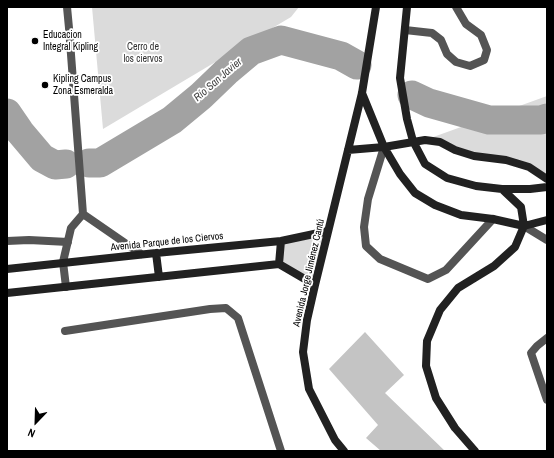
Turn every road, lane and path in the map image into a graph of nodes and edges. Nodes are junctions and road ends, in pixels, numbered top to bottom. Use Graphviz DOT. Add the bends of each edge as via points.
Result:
graph roads {
  1 [pos="67,7"];
  2 [pos="376,7"];
  3 [pos="407,7"];
  4 [pos="456,7"];
  5 [pos="405,30"];
  6 [pos="362,93"];
  7 [pos="414,141"];
  8 [pos="384,147"];
  9 [pos="348,150"];
  10 [pos="547,179"];
  11 [pos="547,187"];
  12 [pos="502,189"];
  13 [pos="84,214"];
  14 [pos="493,219"];
  15 [pos="547,220"];
  16 [pos="524,226"];
  17 [pos="328,231"];
  18 [pos="547,240"];
  19 [pos="281,241"];
  20 [pos="7,242"];
  21 [pos="68,242"];
  22 [pos="156,253"];
  23 [pos="141,254"];
  24 [pos="63,262"];
  25 [pos="279,264"];
  26 [pos="7,269"];
  27 [pos="159,277"];
  28 [pos="315,285"];
  29 [pos="66,287"];
  30 [pos="7,293"];
  31 [pos="65,330"];
  32 [pos="547,339"];
  33 [pos="545,389"];
  34 [pos="547,400"];
  35 [pos="281,451"];
  36 [pos="344,451"];
  37 [pos="475,451"];
  1 -- 13 [label="street"];
  2 -- 6 [label="main road, Avenida Jorge Jiménez Cantú"];
  3 -- 5 [label="main road"];
  4 -- 5 [label="street" via="466,24 481,35 487,50 484,60 470,66 456,62 446,54 441,40 432,33"];
  5 -- 7 [label="main road" via="400,78 407,119"];
  6 -- 8 [label="main road"];
  6 -- 9 [label="main road, Avenida Jorge Jiménez Cantú"];
  7 -- 8 [label="main road"];
  7 -- 10 [label="main road" via="440,142 474,156 529,166"];
  7 -- 12 [label="main road" via="425,164 447,178 476,186"];
  8 -- 9 [label="main road"];
  8 -- 14 [label="main road" via="415,193 435,205 461,215"];
  8 -- 14 [label="street" via="368,199 364,227 366,246 380,259 428,279 446,270"];
  9 -- 17 [label="main road, Avenida Jorge Jiménez Cantú"];
  11 -- 12 [label="main road"];
  12 -- 16 [label="main road" via="521,207"];
  13 -- 21 [label="street" via="71,228"];
  13 -- 23 [label="street"];
  14 -- 16 [label="main road"];
  15 -- 16 [label="main road"];
  16 -- 18 [label="street"];
  16 -- 37 [label="main road" via="516,247 494,266 458,288 440,310 428,340 426,366 436,398 455,428"];
  17 -- 19 [label="main road, Avenida Parque de los Ciervos"];
  17 -- 28 [label="main road, Avenida Jorge Jiménez Cantú"];
  19 -- 22 [label="main road, Avenida Parque de los Ciervos"];
  19 -- 25 [label="main road"];
  20 -- 21 [label="street"];
  21 -- 24 [label="street"];
  22 -- 23 [label="main road, Avenida Parque de los Ciervos"];
  22 -- 27 [label="main road"];
  23 -- 24 [label="main road, Avenida Parque de los Ciervos"];
  24 -- 26 [label="main road, Avenida Parque de los Ciervos"];
  24 -- 29 [label="street"];
  25 -- 27 [label="main road"];
  25 -- 28 [label="main road"];
  27 -- 29 [label="main road"];
  28 -- 36 [label="main road, Avenida Jorge Jiménez Cantú" via="303,352 309,389 335,440"];
  29 -- 30 [label="main road"];
  31 -- 35 [label="street" via="210,308 226,308 238,318"];
  32 -- 33 [label="street" via="531,353"];
  33 -- 34 [label="street"];
}
